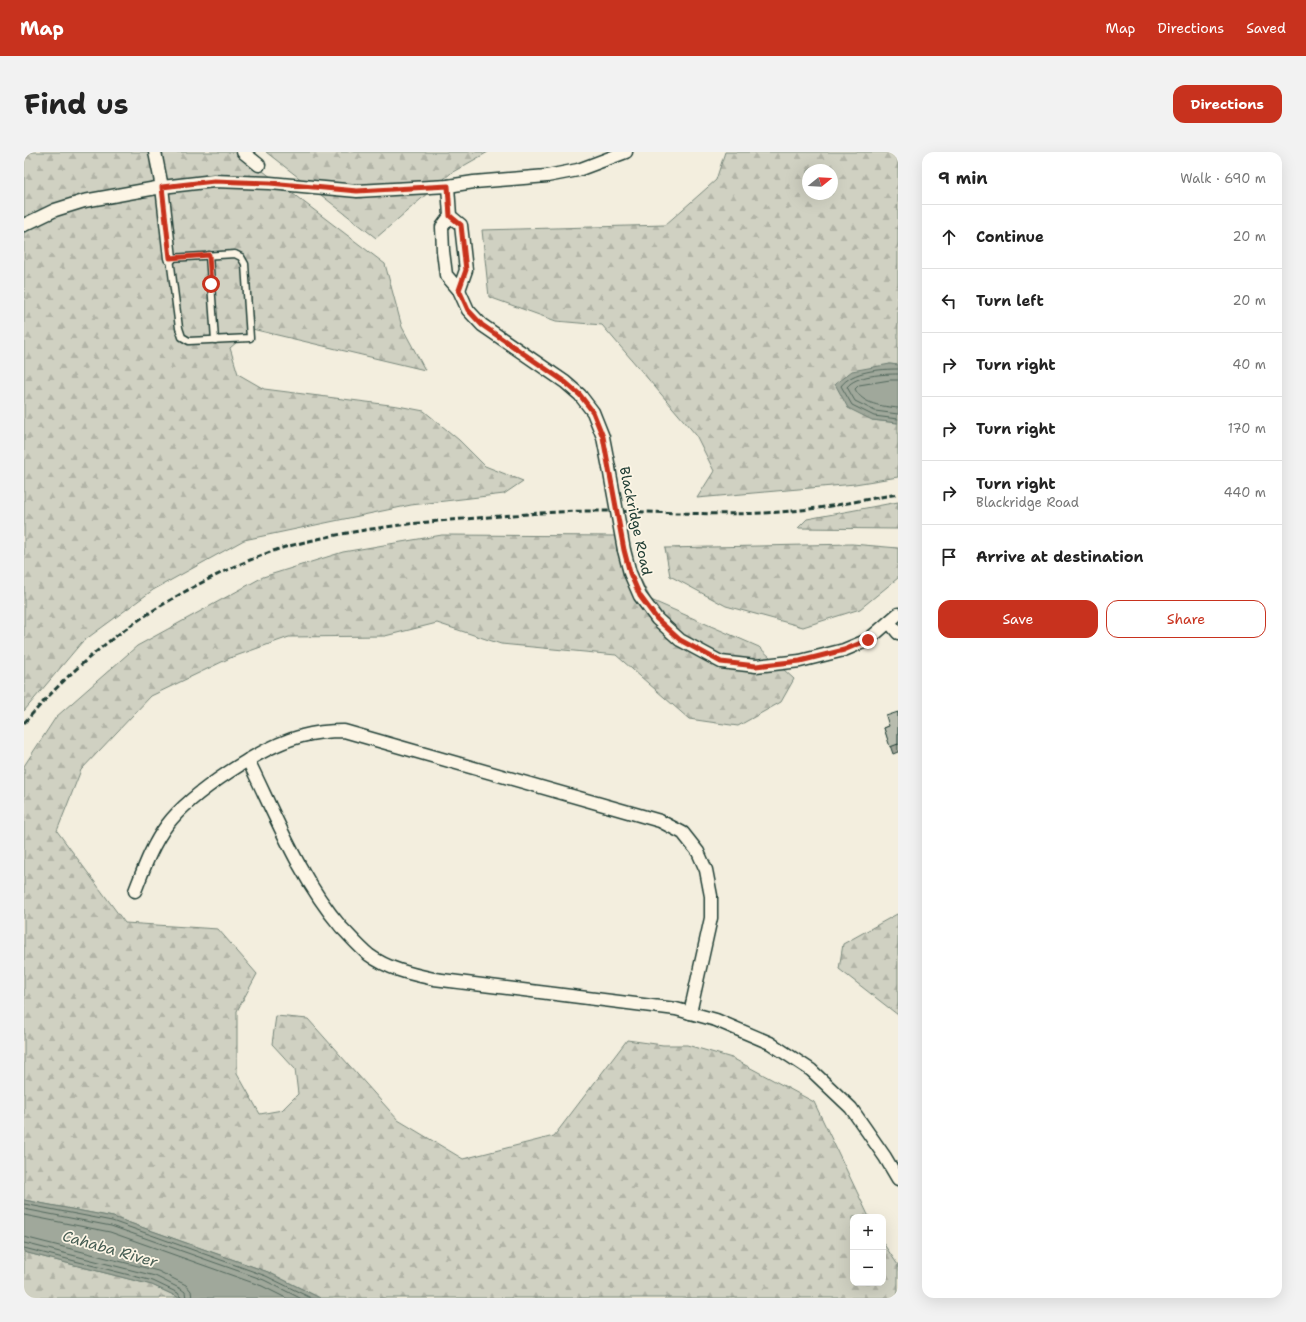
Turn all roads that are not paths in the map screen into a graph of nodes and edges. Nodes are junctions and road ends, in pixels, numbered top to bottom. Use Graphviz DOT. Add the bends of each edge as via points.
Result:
graph roads {
  1 [pos="155,152"];
  2 [pos="243,152"];
  3 [pos="626,152"];
  4 [pos="259,165"];
  5 [pos="448,186"];
  6 [pos="162,187"];
  7 [pos="450,216"];
  8 [pos="24,224"];
  9 [pos="209,255"];
  10 [pos="170,258"];
  11 [pos="459,290"];
  12 [pos="215,340"];
  13 [pos="894,618"];
  14 [pos="898,633"];
  15 [pos="248,760"];
  16 [pos="135,891"];
  17 [pos="690,1013"];
  18 [pos="898,1178"];
  1 -- 6 [label="street"];
  2 -- 4 [label="street"];
  3 -- 5 [label="street" via="578,170 547,176"];
  5 -- 6 [label="street" via="357,191 214,181"];
  5 -- 7 [label="street, Blackridge Road"];
  6 -- 8 [label="street" via="84,201"];
  6 -- 10 [label="street"];
  7 -- 11 [label="street" via="461,225 466,270"];
  7 -- 11 [label="street, Blackridge Road" via="442,227 442,251 446,275"];
  9 -- 10 [label="lane"];
  9 -- 12 [label="lane"];
  9 -- 12 [label="lane" via="235,254 245,264 250,338"];
  10 -- 12 [label="lane" via="182,337 189,341"];
  11 -- 13 [label="street, Blackridge Road, bridge" via="468,310 482,325 565,382 580,395 593,412 603,437 630,573 640,596 657,619 680,640 721,662 756,666 800,661 844,650 868,640"];
  13 -- 14 [label="street"];
  15 -- 16 [label="street" via="194,797 167,825 150,854"];
  15 -- 17 [label="street" via="301,870 327,910 369,955 396,970 434,979 676,1009"];
  15 -- 17 [label="street" via="301,736 344,731 660,821 684,833 698,852 706,870 711,896 711,918"];
  17 -- 18 [label="street" via="716,1020 770,1043 811,1070 851,1108"];
}
